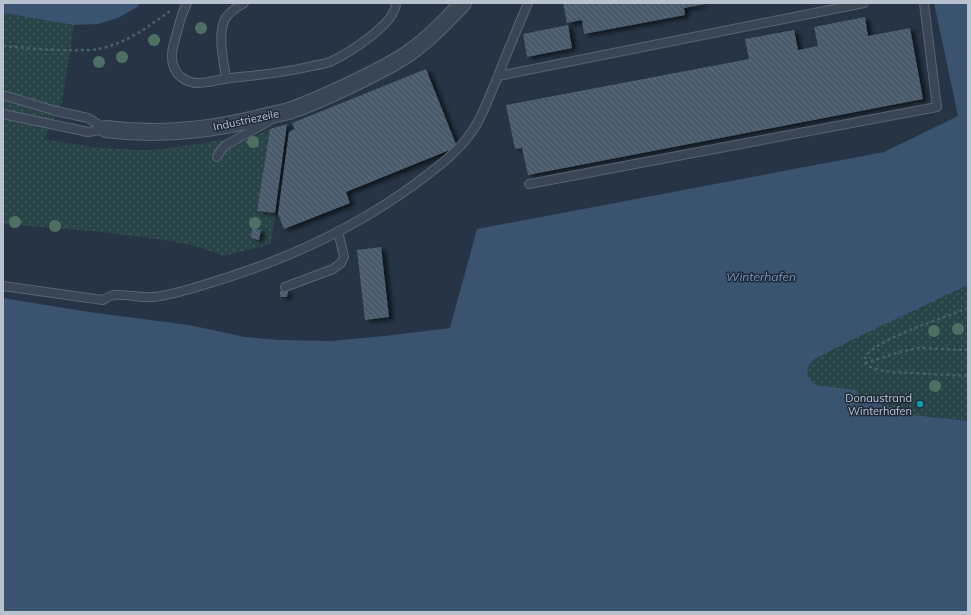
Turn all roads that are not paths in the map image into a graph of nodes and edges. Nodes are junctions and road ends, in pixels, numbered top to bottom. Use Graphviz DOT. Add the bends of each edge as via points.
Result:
graph roads {
  1 [pos="187,3"];
  2 [pos="244,3"];
  3 [pos="396,3"];
  4 [pos="462,3"];
  5 [pos="528,3"];
  6 [pos="864,3"];
  7 [pos="924,3"];
  8 [pos="498,76"];
  9 [pos="226,79"];
  10 [pos="3,95"];
  11 [pos="289,111"];
  12 [pos="3,114"];
  13 [pos="106,129"];
  14 [pos="217,157"];
  15 [pos="529,184"];
  16 [pos="338,231"];
  17 [pos="3,286"];
  18 [pos="285,287"];
  1 -- 9 [label="lane" via="172,48 175,71 190,82"];
  2 -- 9 [label="lane" via="232,10 225,19 222,30"];
  3 -- 9 [label="lane" via="386,24 362,43 329,62 294,71"];
  4 -- 11 [label="street, Industriezeile" via="410,53 378,72"];
  5 -- 8 [label="lane"];
  6 -- 8 [label="lane"];
  7 -- 15 [label="lane" via="937,107"];
  8 -- 16 [label="lane" via="471,134 448,158 402,194"];
  10 -- 13 [label="lane, Industriezeile" via="88,118"];
  11 -- 13 [label="street, Industriezeile" via="224,126 191,130 125,132"];
  11 -- 14 [label="lane" via="226,145"];
  12 -- 13 [label="lane" via="88,132"];
  16 -- 17 [label="lane" via="234,276 154,297 113,295 103,300"];
  16 -- 18 [label="lane" via="344,257 341,263 333,269"];
}
